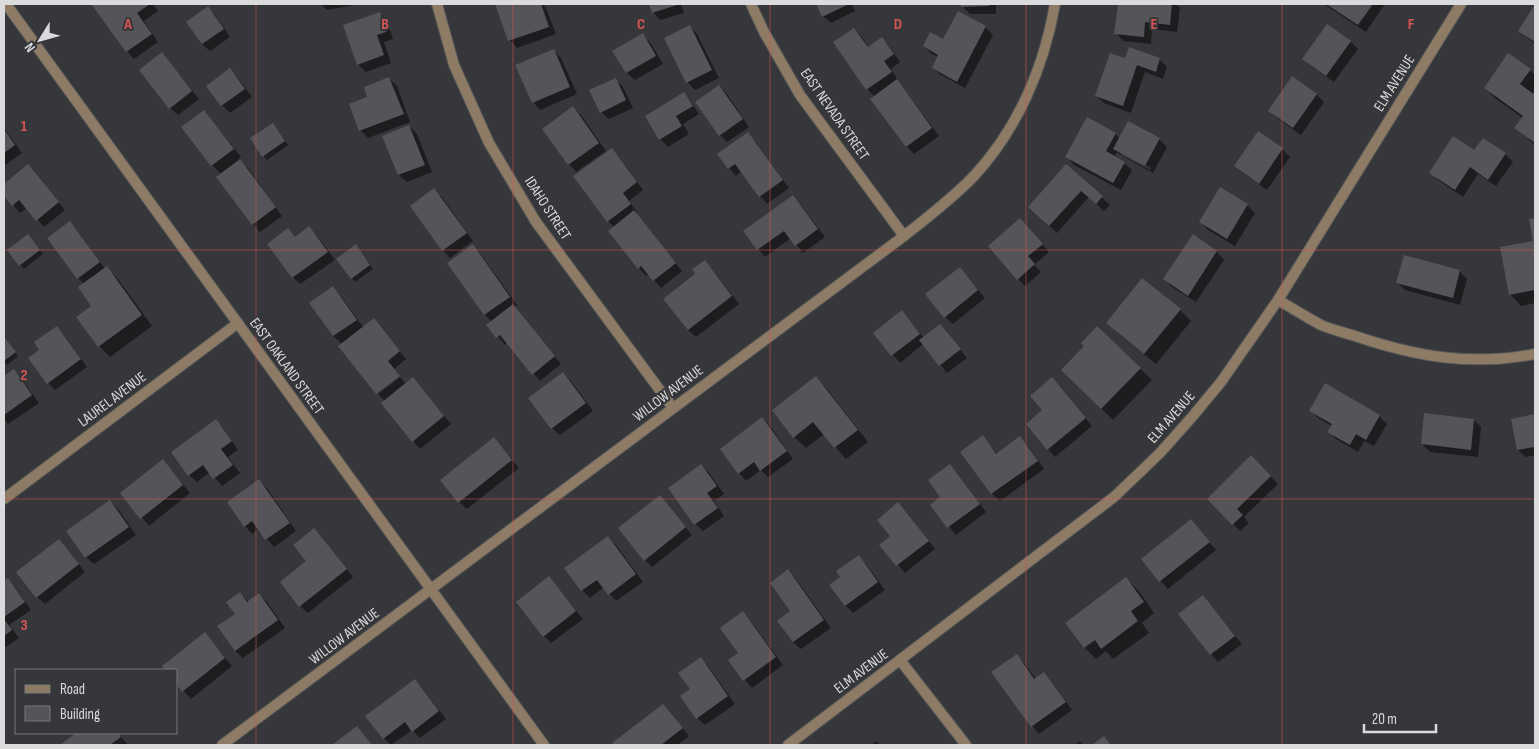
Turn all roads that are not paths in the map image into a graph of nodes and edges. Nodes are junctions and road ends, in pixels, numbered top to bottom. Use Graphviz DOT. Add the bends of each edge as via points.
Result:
graph roads {
  1 [pos="6,4"];
  2 [pos="437,4"];
  3 [pos="751,4"];
  4 [pos="1054,4"];
  5 [pos="1461,4"];
  6 [pos="904,236"];
  7 [pos="1278,300"];
  8 [pos="238,323"];
  9 [pos="1535,354"];
  10 [pos="673,408"];
  11 [pos="4,499"];
  12 [pos="431,590"];
  13 [pos="900,660"];
  14 [pos="222,745"];
  15 [pos="544,745"];
  16 [pos="788,745"];
  17 [pos="966,745"];
  1 -- 8 [label="street, EAST OAKLAND STREET"];
  2 -- 10 [label="street, IDAHO STREET" via="454,65 489,143 536,222"];
  3 -- 6 [label="street, EAST NEVADA STREET" via="800,95"];
  4 -- 6 [label="street, WILLOW AVENUE" via="1042,59 1024,103 1001,142 946,203"];
  5 -- 7 [label="street, ELM AVENUE"];
  6 -- 10 [label="street, WILLOW AVENUE"];
  7 -- 9 [label="street" via="1322,325 1396,349 1440,358 1475,360"];
  7 -- 13 [label="street, ELM AVENUE" via="1220,382 1160,453 1114,496"];
  8 -- 11 [label="street, LAUREL AVENUE"];
  8 -- 12 [label="street, EAST OAKLAND STREET"];
  10 -- 12 [label="street, WILLOW AVENUE"];
  12 -- 14 [label="street, WILLOW AVENUE"];
  12 -- 15 [label="street, EAST OAKLAND STREET"];
  13 -- 16 [label="street, ELM AVENUE"];
  13 -- 17 [label="street"];
}
